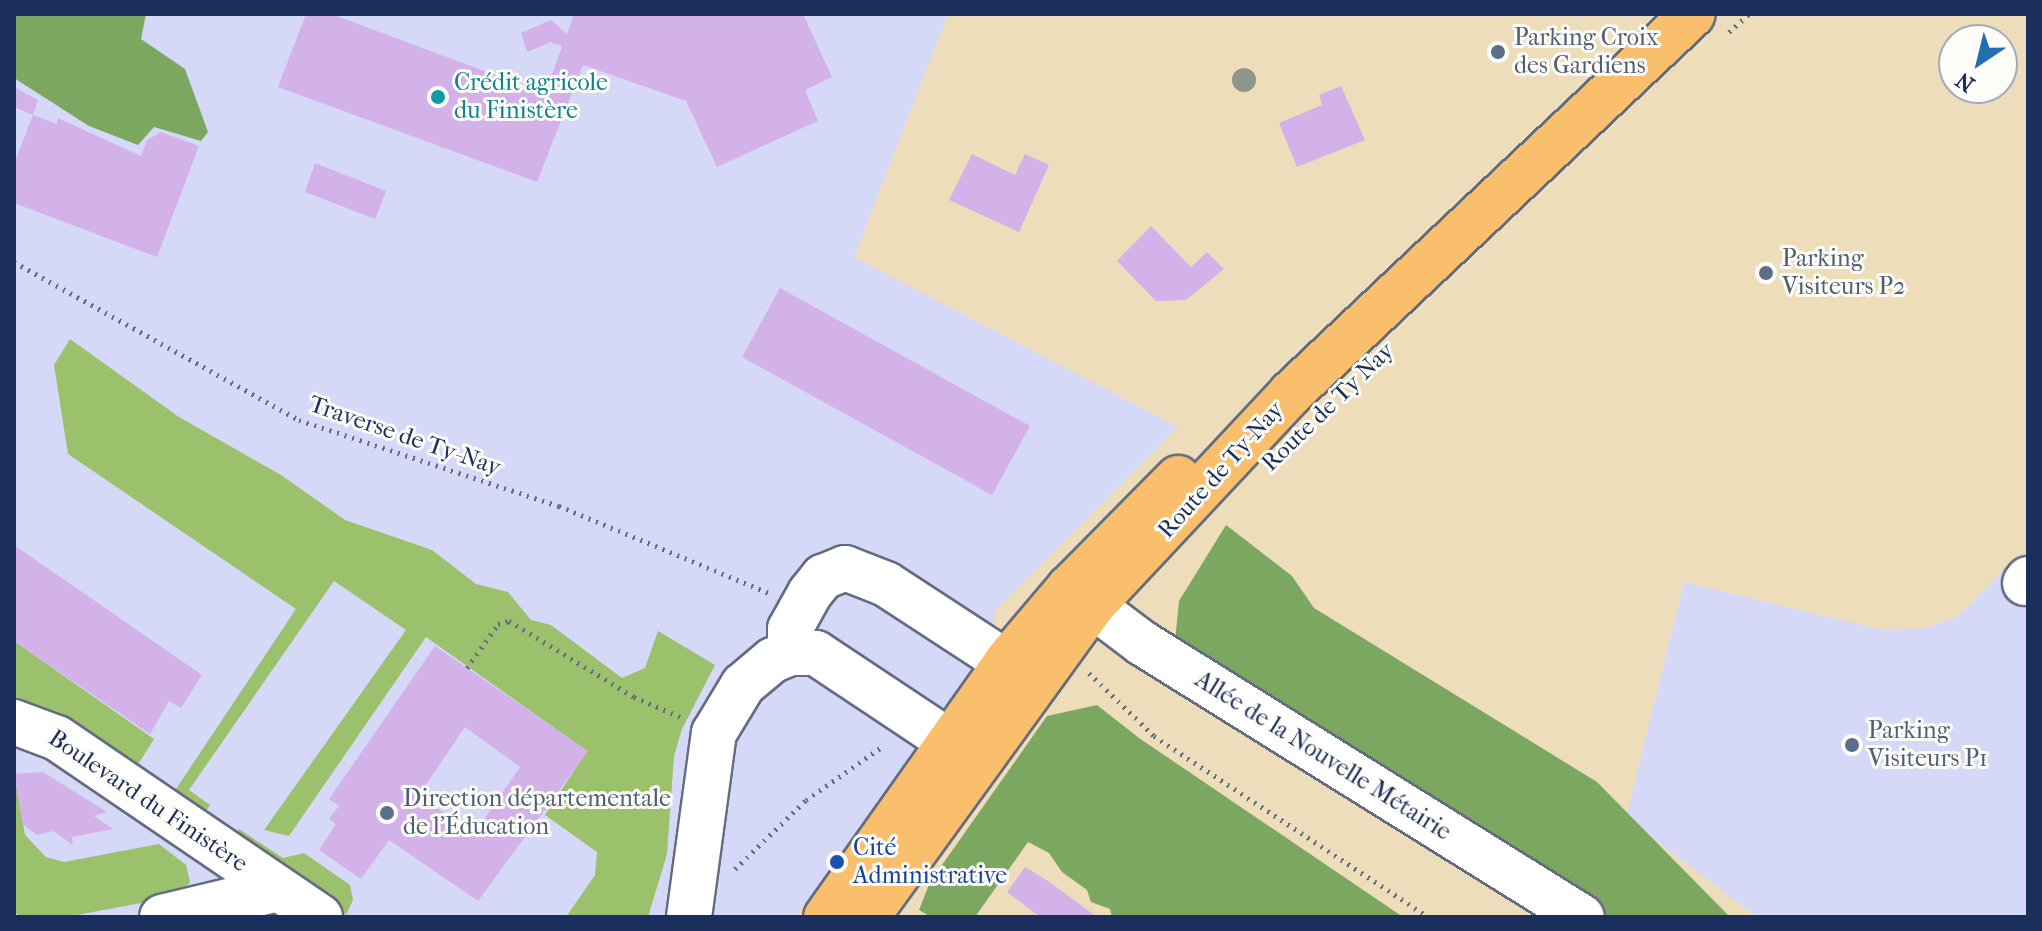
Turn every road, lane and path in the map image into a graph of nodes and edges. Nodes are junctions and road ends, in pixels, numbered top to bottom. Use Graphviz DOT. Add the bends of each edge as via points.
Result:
graph roads {
  1 [pos="1749,14"];
  2 [pos="1709,24"];
  3 [pos="14,262"];
  4 [pos="1291,393"];
  5 [pos="1080,598"];
  6 [pos="802,608"];
  7 [pos="790,653"];
  8 [pos="1034,664"];
  9 [pos="467,668"];
  10 [pos="687,719"];
  11 [pos="14,722"];
  12 [pos="890,741"];
  13 [pos="964,750"];
  14 [pos="278,889"];
  15 [pos="693,898"];
  16 [pos="162,917"];
  17 [pos="320,917"];
  18 [pos="826,917"];
  19 [pos="867,917"];
  20 [pos="1428,917"];
  21 [pos="1582,917"];
  1 -- 2 [label="path"];
  2 -- 4 [label="main road, Route de Ty Nay"];
  3 -- 6 [label="path, Traverse de Ty-Nay" via="299,420 559,506"];
  4 -- 5 [label="main road, Route de Ty-Nay"];
  5 -- 8 [label="main road, Route de Ty-Nay"];
  5 -- 21 [label="street, Allée de la Nouvelle Métairie"];
  6 -- 7 [label="street" via="790,629"];
  6 -- 8 [label="street" via="832,572 858,570"];
  7 -- 13 [label="street" via="816,653"];
  7 -- 15 [label="street" via="743,685 714,733"];
  8 -- 13 [label="main road, Route de Ty-Nay"];
  8 -- 20 [label="path" via="1154,736"];
  9 -- 10 [label="path" via="498,624 509,621 634,697"];
  11 -- 14 [label="street, Boulevard du Finistère" via="57,738"];
  12 -- 15 [label="path" via="806,800 732,871"];
  13 -- 18 [label="main road, Route de Ty-Nay"];
  13 -- 19 [label="main road, Route de Ty-Nay"];
  14 -- 16 [label="street, Boulevard du Finistère"];
  14 -- 17 [label="street, Boulevard du Finistère"];
}
